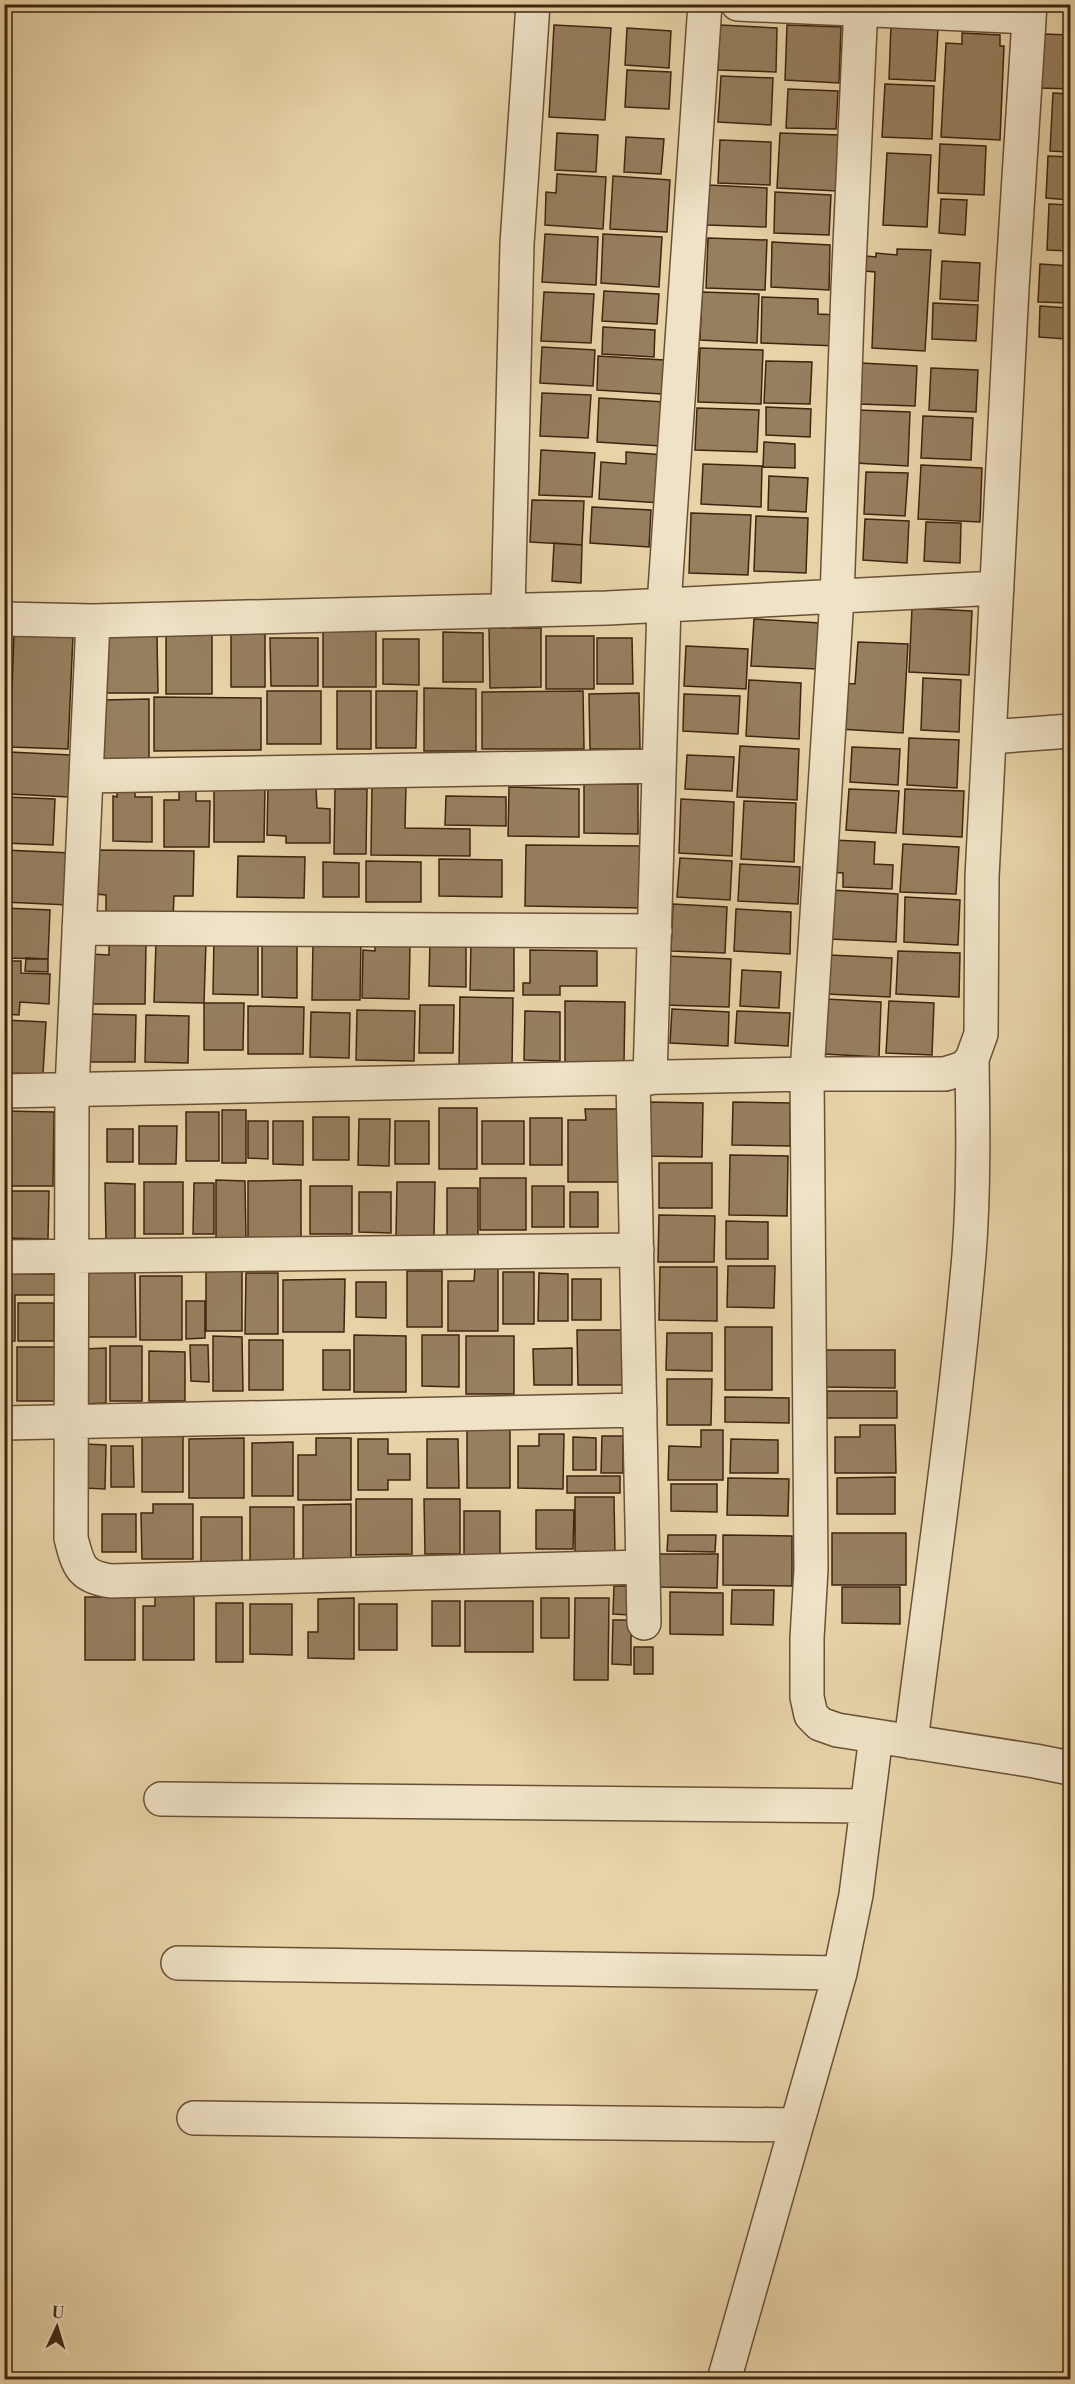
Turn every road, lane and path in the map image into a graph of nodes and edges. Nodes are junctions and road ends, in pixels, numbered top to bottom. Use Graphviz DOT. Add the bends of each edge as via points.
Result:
graph roads {
  1 [pos="533,4"];
  2 [pos="705,4"];
  3 [pos="738,4"];
  4 [pos="861,7"];
  5 [pos="1029,11"];
  6 [pos="997,588"];
  7 [pos="837,597"];
  8 [pos="664,605"];
  9 [pos="508,611"];
  10 [pos="4,619"];
  11 [pos="93,621"];
  12 [pos="1071,731"];
  13 [pos="990,737"];
  14 [pos="659,766"];
  15 [pos="86,776"];
  16 [pos="79,928"];
  17 [pos="655,931"];
  18 [pos="972,1059"];
  19 [pos="807,1074"];
  20 [pos="642,1078"];
  21 [pos="72,1089"];
  22 [pos="4,1091"];
  23 [pos="637,1250"];
  24 [pos="71,1256"];
  25 [pos="4,1257"];
  26 [pos="640,1410"];
  27 [pos="4,1423"];
  28 [pos="71,1423"];
  29 [pos="643,1567"];
  30 [pos="645,1623"];
  31 [pos="876,1736"];
  32 [pos="911,1742"];
  33 [pos="1071,1768"];
  34 [pos="161,1799"];
  35 [pos="867,1806"];
  36 [pos="178,1963"];
  37 [pos="840,1974"];
  38 [pos="194,2118"];
  39 [pos="796,2125"];
  40 [pos="724,2379"];
  1 -- 9 [label="street" via="517,244"];
  2 -- 8 [label="street"];
  3 -- 4 [label="street"];
  4 -- 5 [label="street"];
  4 -- 7 [label="street"];
  5 -- 6 [label="street"];
  6 -- 7 [label="street"];
  6 -- 13 [label="street"];
  7 -- 8 [label="street"];
  7 -- 19 [label="street"];
  8 -- 9 [label="street"];
  8 -- 14 [label="street"];
  9 -- 11 [label="street"];
  10 -- 11 [label="street"];
  11 -- 15 [label="street"];
  12 -- 13 [label="street"];
  13 -- 18 [label="street" via="982,877 981,1034"];
  14 -- 15 [label="street"];
  14 -- 17 [label="street"];
  15 -- 16 [label="street"];
  16 -- 17 [label="street"];
  16 -- 21 [label="street"];
  17 -- 20 [label="street"];
  18 -- 19 [label="street" via="964,1068 945,1074"];
  18 -- 32 [label="street" via="969,1254 945,1487"];
  19 -- 20 [label="street"];
  19 -- 31 [label="street" via="811,1570 807,1697 811,1715 820,1724"];
  20 -- 21 [label="street"];
  20 -- 23 [label="street"];
  21 -- 22 [label="street"];
  21 -- 24 [label="street"];
  23 -- 24 [label="street"];
  23 -- 26 [label="street"];
  24 -- 25 [label="street"];
  24 -- 28 [label="street"];
  26 -- 28 [label="street"];
  26 -- 29 [label="street"];
  27 -- 28 [label="street"];
  28 -- 29 [label="street" via="71,1538 75,1555 93,1579"];
  29 -- 30 [label="street"];
  31 -- 32 [label="street"];
  31 -- 35 [label="street"];
  32 -- 33 [label="street"];
  34 -- 35 [label="street"];
  35 -- 37 [label="street" via="856,1895"];
  36 -- 37 [label="street"];
  37 -- 39 [label="street"];
  38 -- 39 [label="street"];
  39 -- 40 [label="street"];
}
